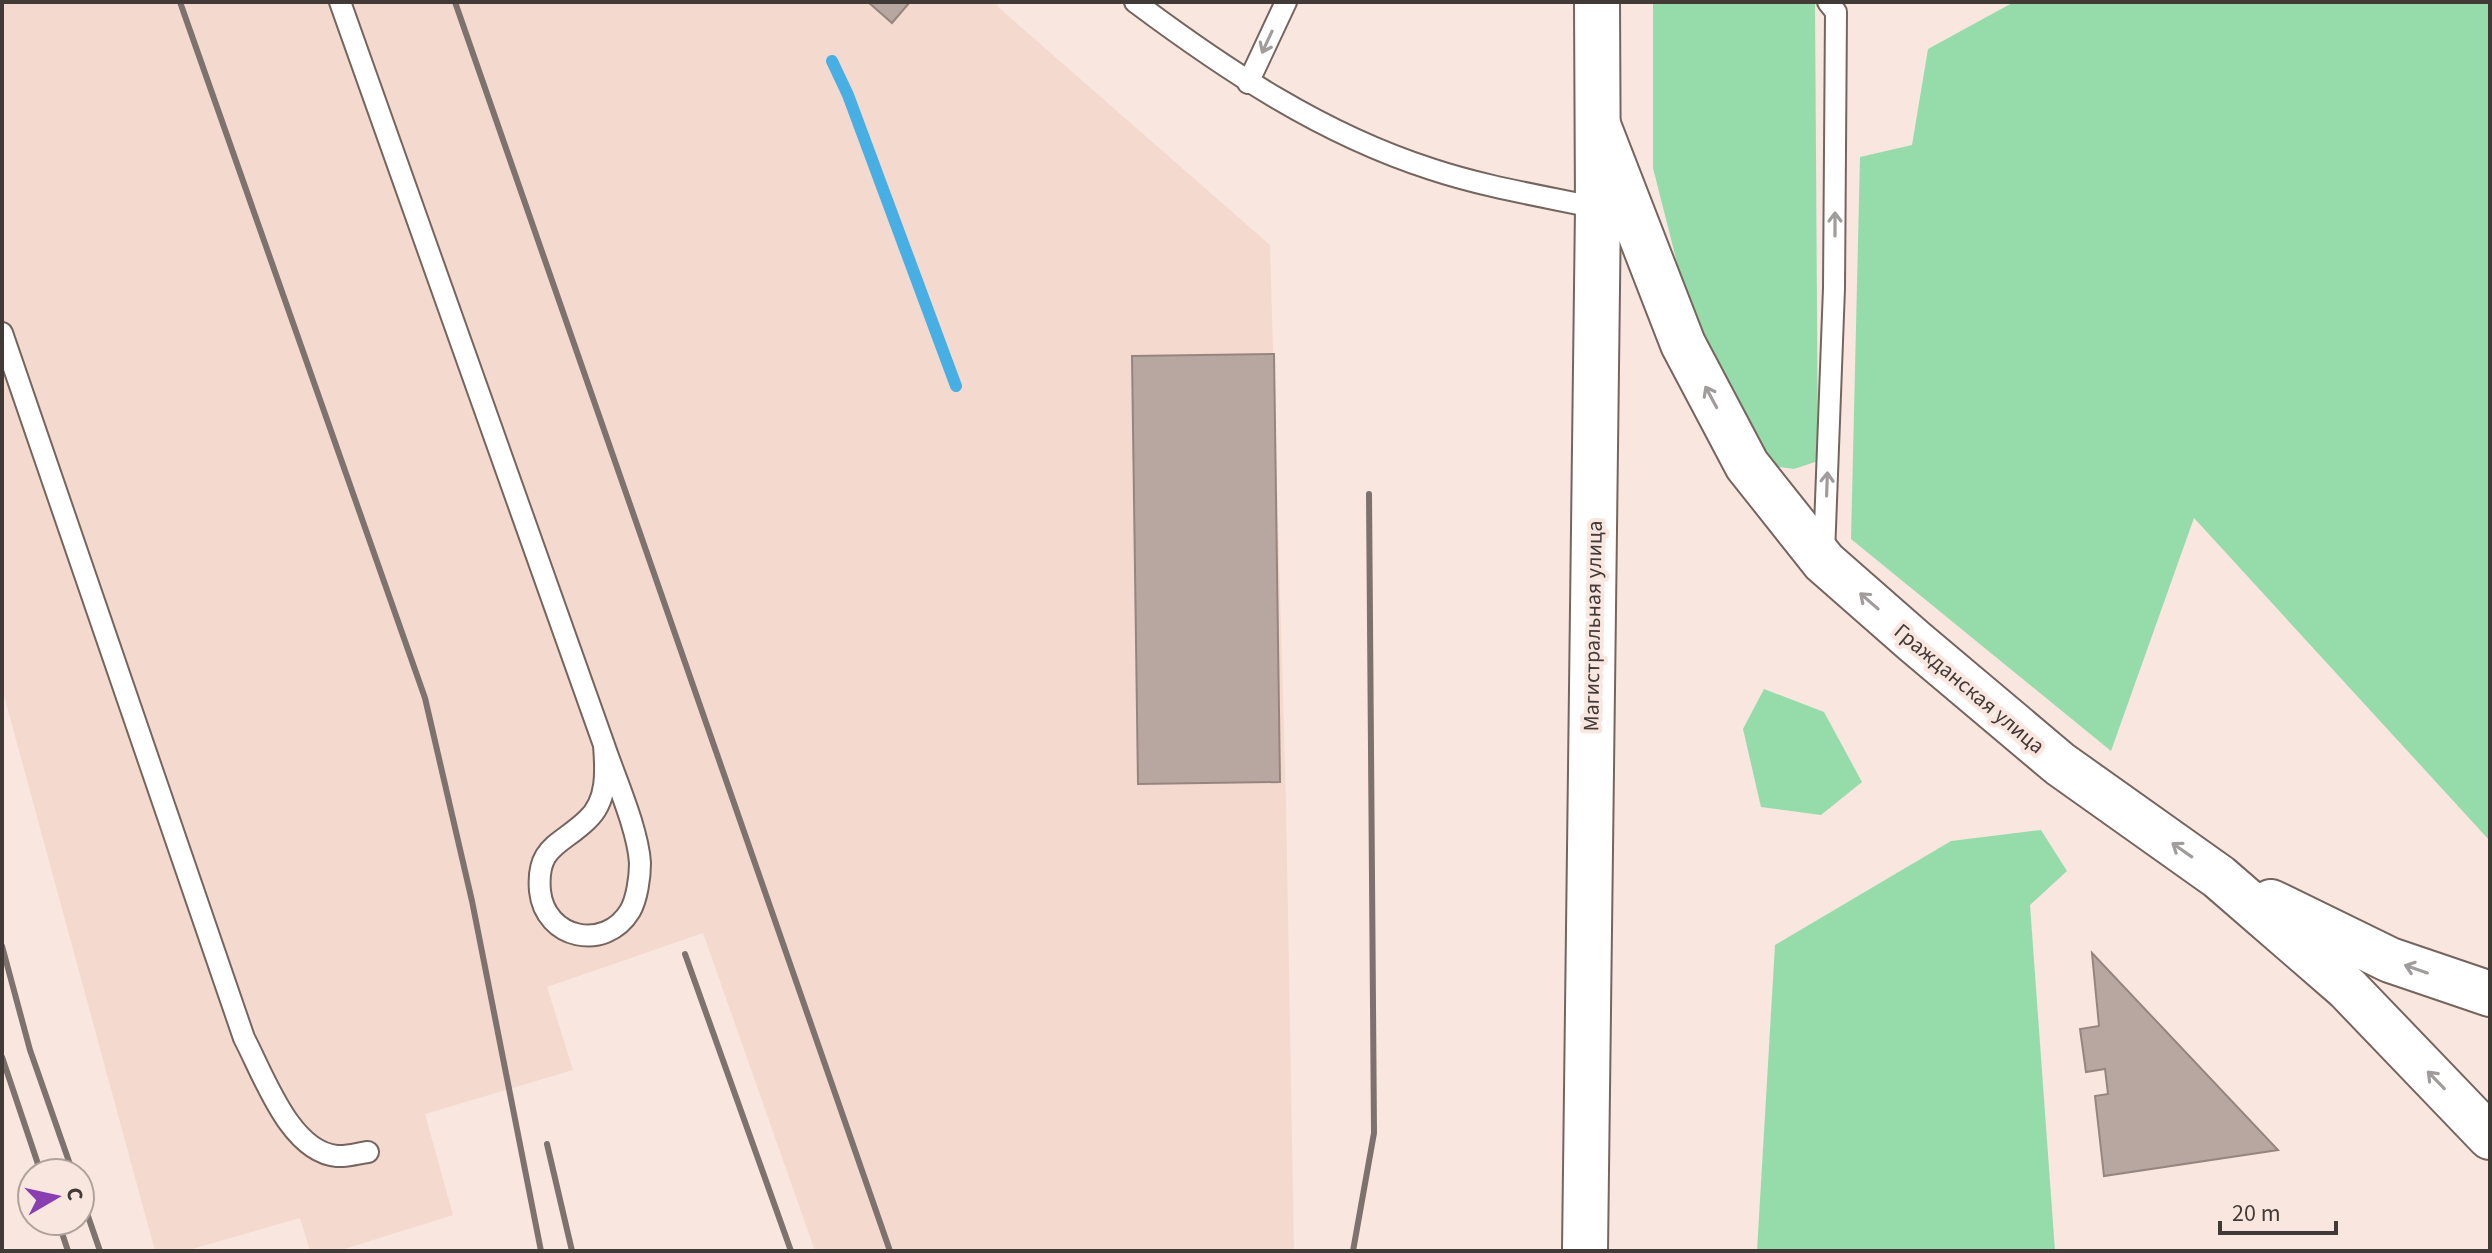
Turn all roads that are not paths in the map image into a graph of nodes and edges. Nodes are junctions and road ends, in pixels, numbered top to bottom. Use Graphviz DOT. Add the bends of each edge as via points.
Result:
graph roads {
  1 [pos="340,2"];
  2 [pos="1135,2"];
  3 [pos="1286,2"];
  4 [pos="1597,2"];
  5 [pos="1828,2"];
  6 [pos="1248,83"];
  7 [pos="1598,125"];
  8 [pos="1598,208"];
  9 [pos="2,333"];
  10 [pos="1824,562"];
  11 [pos="604,745"];
  12 [pos="2219,877"];
  13 [pos="2490,994"];
  14 [pos="2490,1137"];
  15 [pos="368,1152"];
  16 [pos="1585,1251"];
  1 -- 11 [label="lane"];
  2 -- 6 [label="lane"];
  3 -- 6 [label="lane, one-way"];
  4 -- 7 [label="street, Магистральная улица"];
  10 -- 5 [label="lane, one-way" via="1835,258 1836,12"];
  6 -- 8 [label="lane" via="1300,112 1430,169"];
  7 -- 8 [label="street, Магистральная улица"];
  10 -- 7 [label="street, Гражданская улица, one-way" via="1747,465 1683,344"];
  8 -- 16 [label="street, Магистральная улица"];
  9 -- 15 [label="lane" via="244,1038 292,1130 315,1151 338,1157"];
  12 -- 10 [label="street, Гражданская улица, one-way" via="2060,764"];
  11 -- 11 [label="lane" via="607,777 600,801 589,819 549,848 540,868 543,908 575,936 614,926 630,911 637,888 640,862 634,833"];
  13 -- 12 [label="street, one-way" via="2390,960"];
  14 -- 12 [label="street, Гражданская улица, one-way" via="2347,988"];
}
